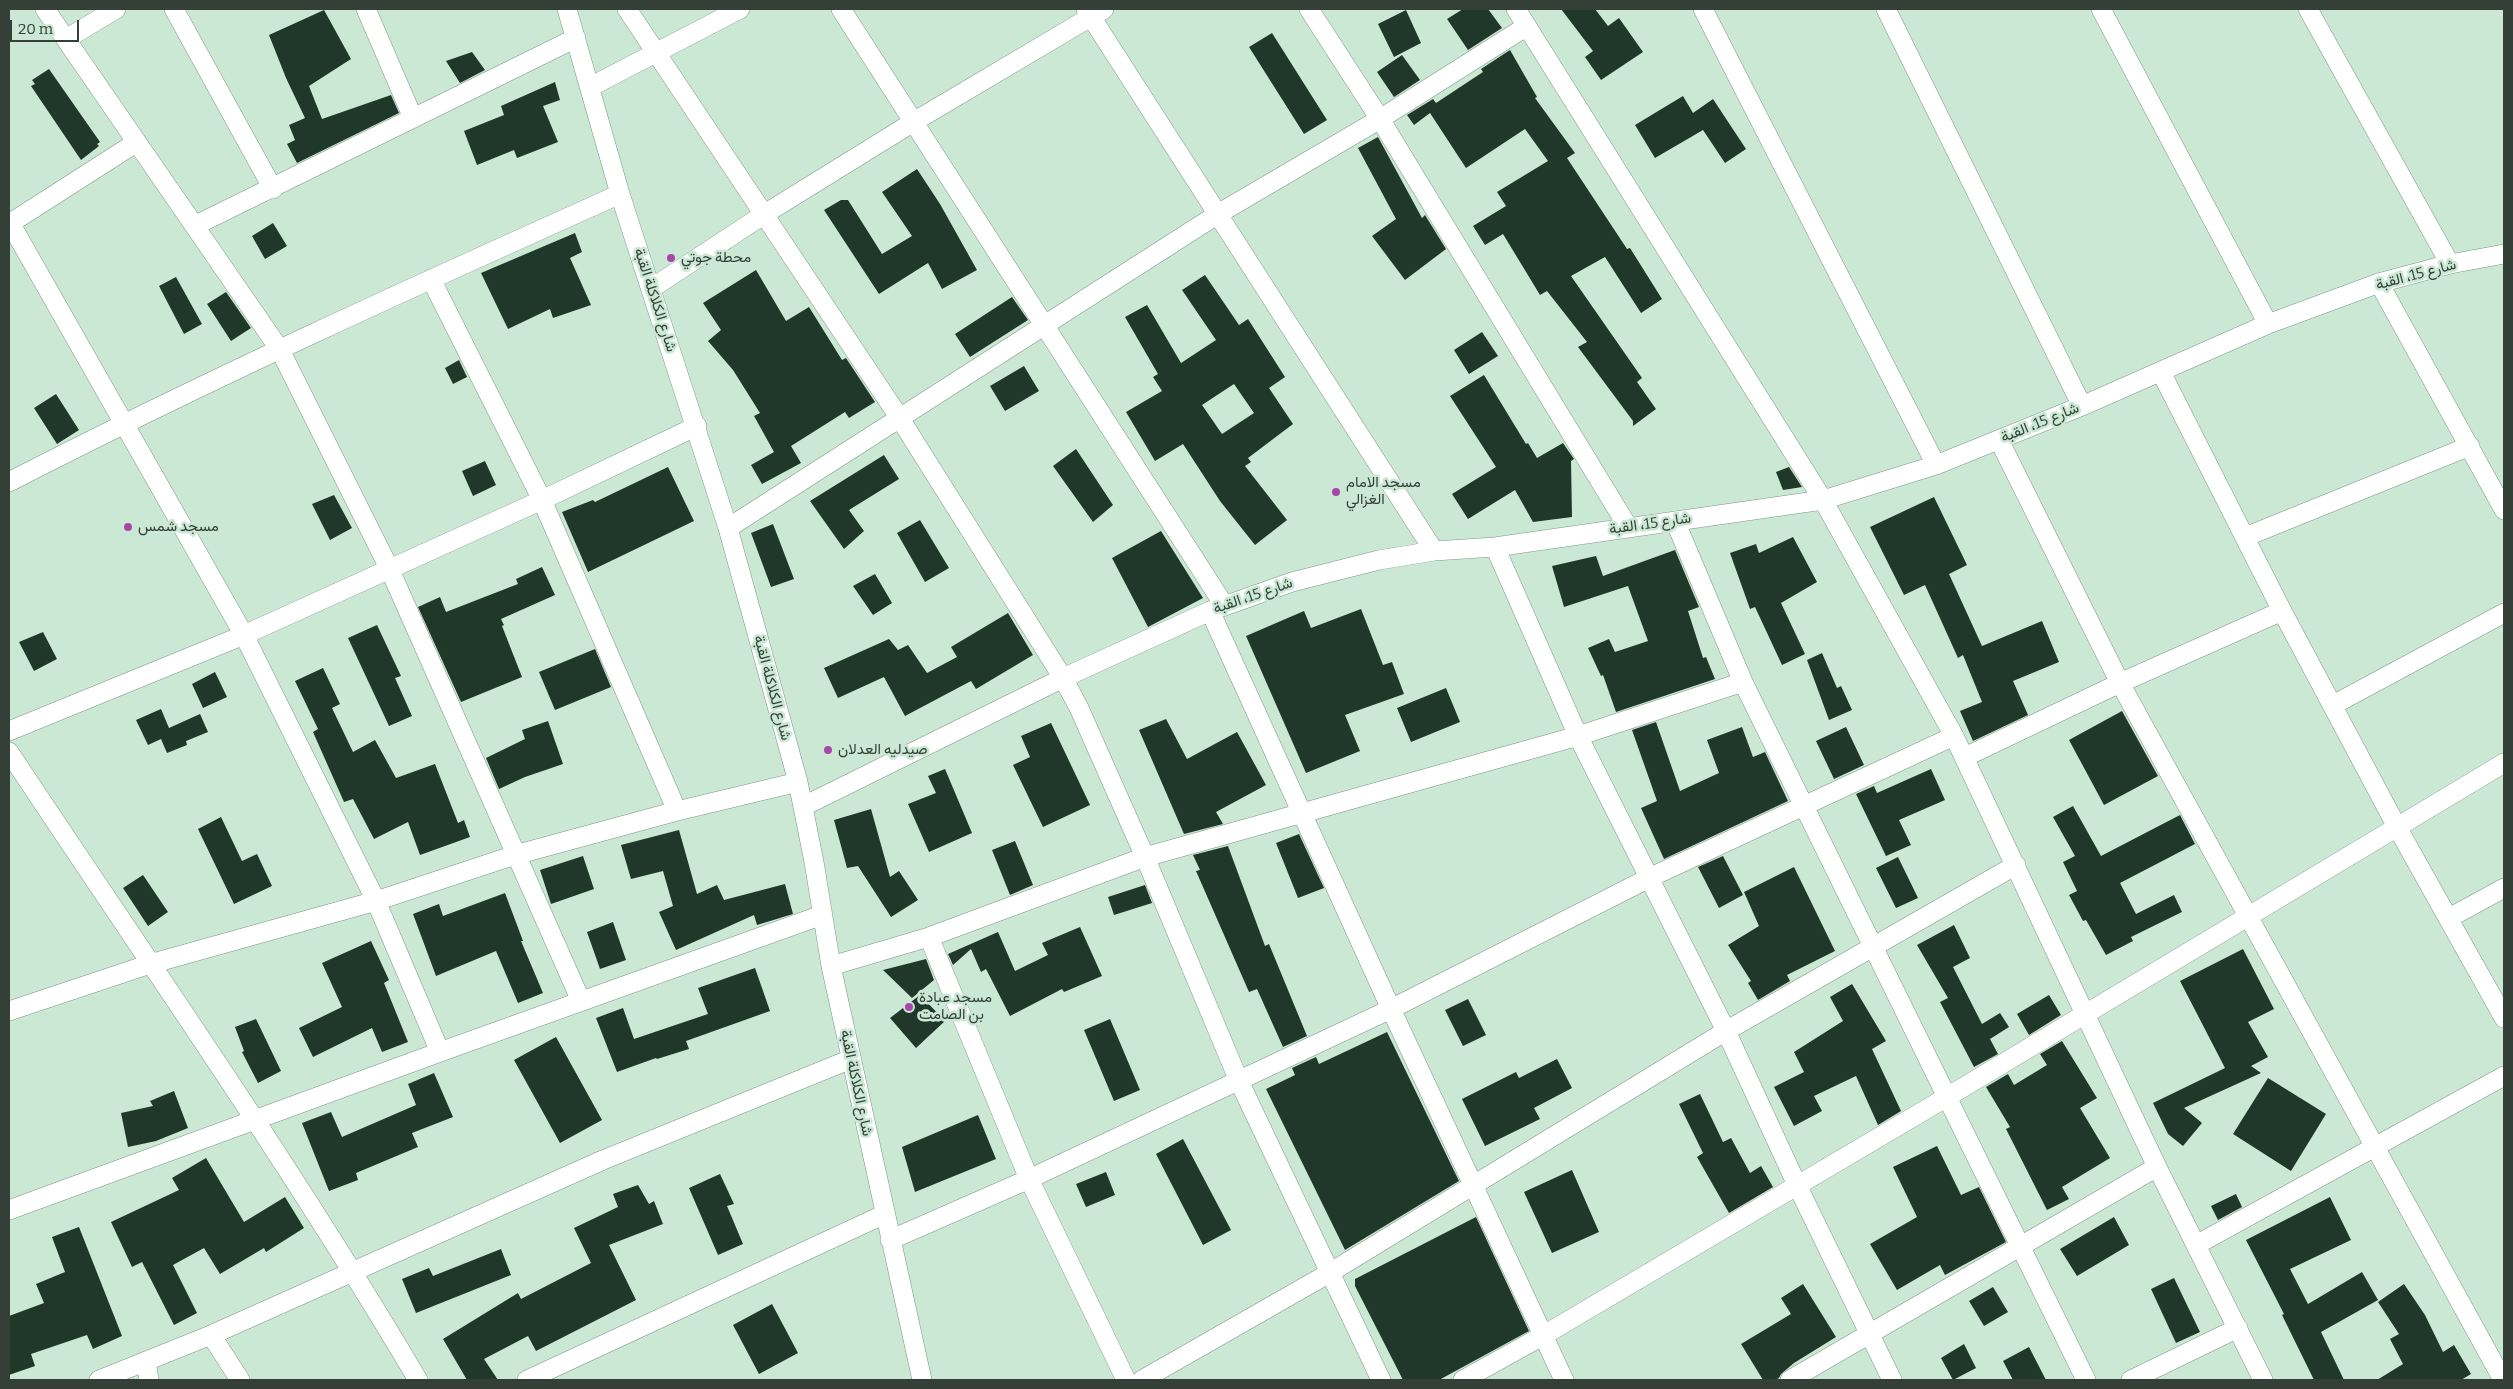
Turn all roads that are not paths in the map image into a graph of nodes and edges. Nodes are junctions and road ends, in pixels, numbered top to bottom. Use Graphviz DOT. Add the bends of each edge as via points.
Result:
graph roads {
  1 [pos="45,9"];
  2 [pos="116,9"];
  3 [pos="174,9"];
  4 [pos="366,9"];
  5 [pos="568,9"];
  6 [pos="627,9"];
  7 [pos="740,9"];
  8 [pos="841,9"];
  9 [pos="1309,9"];
  10 [pos="1516,9"];
  11 [pos="1703,9"];
  12 [pos="1886,9"];
  13 [pos="2101,9"];
  14 [pos="2308,9"];
  15 [pos="1094,12"];
  16 [pos="1527,26"];
  17 [pos="576,38"];
  18 [pos="66,39"];
  19 [pos="656,51"];
  20 [pos="590,87"];
  21 [pos="413,118"];
  22 [pos="1380,119"];
  23 [pos="915,120"];
  24 [pos="137,142"];
  25 [pos="272,189"];
  26 [pos="620,194"];
  27 [pos="1218,214"];
  28 [pos="763,215"];
  29 [pos="9,223"];
  30 [pos="196,226"];
  31 [pos="2504,254"];
  32 [pos="2450,264"];
  33 [pos="431,279"];
  34 [pos="2379,284"];
  35 [pos="652,288"];
  36 [pos="2268,324"];
  37 [pos="1043,325"];
  38 [pos="280,350"];
  39 [pos="2161,372"];
  40 [pos="2082,406"];
  41 [pos="899,418"];
  42 [pos="125,422"];
  43 [pos="697,426"];
  44 [pos="1999,440"];
  45 [pos="2470,446"];
  46 [pos="1936,464"];
  47 [pos="9,482"];
  48 [pos="542,500"];
  49 [pos="1823,500"];
  50 [pos="2504,510"];
  51 [pos="1675,521"];
  52 [pos="1628,526"];
  53 [pos="728,528"];
  54 [pos="2245,537"];
  55 [pos="1496,547"];
  56 [pos="1434,551"];
  57 [pos="390,570"];
  58 [pos="1217,608"];
  59 [pos="2282,611"];
  60 [pos="2504,612"];
  61 [pos="244,635"];
  62 [pos="1063,678"];
  63 [pos="1743,682"];
  64 [pos="2120,683"];
  65 [pos="2333,706"];
  66 [pos="9,731"];
  67 [pos="1578,736"];
  68 [pos="1954,736"];
  69 [pos="9,752"];
  70 [pos="1965,757"];
  71 [pos="2504,764"];
  72 [pos="798,782"];
  73 [pos="804,806"];
  74 [pos="1803,807"];
  75 [pos="677,811"];
  76 [pos="1302,815"];
  77 [pos="2397,827"];
  78 [pos="515,855"];
  79 [pos="1145,857"];
  80 [pos="2016,866"];
  81 [pos="1651,877"];
  82 [pos="2504,888"];
  83 [pos="376,901"];
  84 [pos="822,915"];
  85 [pos="2248,918"];
  86 [pos="2449,918"];
  87 [pos="929,937"];
  88 [pos="1872,946"];
  89 [pos="150,964"];
  90 [pos="831,966"];
  91 [pos="581,1002"];
  92 [pos="1391,1009"];
  93 [pos="9,1011"];
  94 [pos="2085,1014"];
  95 [pos="2504,1018"];
  96 [pos="1726,1031"];
  97 [pos="440,1052"];
  98 [pos="851,1059"];
  99 [pos="2504,1076"];
  100 [pos="1238,1080"];
  101 [pos="1947,1097"];
  102 [pos="257,1119"];
  103 [pos="2374,1147"];
  104 [pos="2157,1167"];
  105 [pos="1029,1179"];
  106 [pos="1797,1185"];
  107 [pos="1474,1186"];
  108 [pos="9,1210"];
  109 [pos="885,1214"];
  110 [pos="890,1240"];
  111 [pos="2196,1245"];
  112 [pos="2021,1246"];
  113 [pos="354,1271"];
  114 [pos="1331,1272"];
  115 [pos="2238,1328"];
  116 [pos="1869,1334"];
  117 [pos="1544,1335"];
  118 [pos="211,1336"];
  119 [pos="146,1361"];
  120 [pos="99,1380"];
  121 [pos="149,1380"];
  122 [pos="240,1380"];
  123 [pos="418,1380"];
  124 [pos="527,1380"];
  125 [pos="922,1380"];
  126 [pos="1126,1380"];
  127 [pos="1142,1380"];
  128 [pos="1381,1380"];
  129 [pos="1463,1380"];
  130 [pos="1564,1380"];
  131 [pos="1790,1380"];
  132 [pos="1892,1380"];
  133 [pos="2086,1380"];
  134 [pos="2131,1380"];
  135 [pos="2263,1380"];
  136 [pos="2503,1380"];
  1 -- 18 [label="street"];
  2 -- 18 [label="street"];
  3 -- 25 [label="street"];
  4 -- 21 [label="street"];
  5 -- 17 [label="street, شارع الكلاكلة القبة"];
  6 -- 19 [label="street"];
  7 -- 19 [label="street"];
  8 -- 23 [label="street"];
  9 -- 22 [label="street"];
  10 -- 16 [label="street"];
  11 -- 46 [label="street"];
  12 -- 40 [label="street"];
  13 -- 36 [label="street"];
  14 -- 32 [label="street"];
  15 -- 23 [label="street"];
  15 -- 27 [label="street"];
  16 -- 22 [label="street"];
  16 -- 49 [label="street"];
  17 -- 20 [label="street, شارع الكلاكلة القبة"];
  17 -- 21 [label="street"];
  18 -- 24 [label="street"];
  19 -- 20 [label="street"];
  19 -- 28 [label="street"];
  20 -- 26 [label="street, شارع الكلاكلة القبة"];
  21 -- 25 [label="street"];
  22 -- 27 [label="street"];
  22 -- 52 [label="street"];
  23 -- 28 [label="street"];
  23 -- 37 [label="street"];
  24 -- 29 [label="street"];
  24 -- 30 [label="street"];
  25 -- 30 [label="street"];
  26 -- 33 [label="street"];
  26 -- 35 [label="street, شارع الكلاكلة القبة"];
  27 -- 37 [label="street"];
  27 -- 56 [label="street"];
  28 -- 35 [label="street"];
  28 -- 41 [label="street"];
  29 -- 42 [label="street"];
  30 -- 38 [label="street"];
  31 -- 32 [label="street, شارع 15، القبة"];
  32 -- 34 [label="street, شارع 15، القبة"];
  33 -- 38 [label="street"];
  33 -- 48 [label="street"];
  34 -- 36 [label="street, شارع 15، القبة"];
  34 -- 45 [label="street"];
  35 -- 43 [label="street, شارع الكلاكلة القبة"];
  36 -- 39 [label="street, شارع 15، القبة"];
  37 -- 41 [label="street"];
  37 -- 58 [label="street"];
  38 -- 42 [label="street"];
  38 -- 57 [label="street"];
  39 -- 40 [label="street, شارع 15، القبة"];
  39 -- 54 [label="street"];
  40 -- 44 [label="street, شارع 15، القبة"];
  41 -- 53 [label="street"];
  41 -- 62 [label="street"];
  42 -- 47 [label="street"];
  42 -- 61 [label="street"];
  43 -- 48 [label="street"];
  43 -- 53 [label="street, شارع الكلاكلة القبة"];
  44 -- 46 [label="street, شارع 15، القبة"];
  44 -- 64 [label="street"];
  45 -- 50 [label="street"];
  45 -- 54 [label="street"];
  46 -- 49 [label="street, شارع 15، القبة"];
  48 -- 57 [label="street"];
  48 -- 75 [label="street"];
  49 -- 51 [label="street, شارع 15، القبة"];
  49 -- 68 [label="street"];
  51 -- 52 [label="street, شارع 15، القبة"];
  51 -- 63 [label="street"];
  52 -- 55 [label="street, شارع 15، القبة"];
  53 -- 72 [label="street, شارع الكلاكلة القبة"];
  54 -- 59 [label="street"];
  55 -- 56 [label="street, شارع 15، القبة"];
  55 -- 67 [label="street"];
  56 -- 58 [label="street, شارع 15، القبة" via="1380,560 1292,582"];
  57 -- 61 [label="street"];
  57 -- 78 [label="street"];
  58 -- 62 [label="street, شارع 15، القبة"];
  58 -- 76 [label="street"];
  59 -- 64 [label="street"];
  59 -- 65 [label="street"];
  60 -- 65 [label="street"];
  61 -- 66 [label="street"];
  61 -- 83 [label="street"];
  62 -- 73 [label="street, شارع 15، القبة"];
  62 -- 79 [label="street"];
  63 -- 67 [label="street"];
  63 -- 74 [label="street"];
  64 -- 70 [label="street"];
  64 -- 85 [label="street"];
  65 -- 77 [label="street"];
  67 -- 76 [label="street"];
  67 -- 81 [label="street"];
  68 -- 70 [label="street"];
  68 -- 74 [label="street"];
  69 -- 89 [label="street"];
  70 -- 80 [label="street"];
  71 -- 77 [label="street"];
  72 -- 73 [label="street, شارع الكلاكلة القبة"];
  72 -- 75 [label="street"];
  73 -- 84 [label="street, شارع الكلاكلة القبة"];
  74 -- 81 [label="street"];
  74 -- 88 [label="street"];
  75 -- 78 [label="street"];
  76 -- 79 [label="street"];
  76 -- 92 [label="street"];
  77 -- 85 [label="street"];
  77 -- 86 [label="street"];
  78 -- 83 [label="street"];
  78 -- 91 [label="street"];
  79 -- 87 [label="street"];
  79 -- 100 [label="street"];
  80 -- 88 [label="street"];
  80 -- 94 [label="street"];
  81 -- 92 [label="street"];
  81 -- 96 [label="street"];
  82 -- 86 [label="street"];
  83 -- 89 [label="street"];
  83 -- 97 [label="street"];
  84 -- 90 [label="street, شارع الكلاكلة القبة"];
  84 -- 91 [label="street"];
  85 -- 94 [label="street"];
  85 -- 103 [label="street"];
  86 -- 95 [label="street"];
  87 -- 90 [label="street"];
  87 -- 105 [label="street"];
  88 -- 96 [label="street"];
  88 -- 101 [label="street"];
  89 -- 93 [label="street"];
  89 -- 102 [label="street"];
  90 -- 98 [label="street, شارع الكلاكلة القبة"];
  91 -- 97 [label="street"];
  92 -- 100 [label="street"];
  92 -- 107 [label="street"];
  94 -- 101 [label="street"];
  94 -- 104 [label="street"];
  96 -- 106 [label="street"];
  96 -- 107 [label="street"];
  97 -- 102 [label="street"];
  98 -- 109 [label="street, شارع الكلاكلة القبة"];
  98 -- 113 [label="street" via="603,1160"];
  99 -- 103 [label="street"];
  100 -- 105 [label="street"];
  100 -- 114 [label="street"];
  101 -- 106 [label="street"];
  101 -- 112 [label="street"];
  102 -- 108 [label="street"];
  102 -- 113 [label="street"];
  103 -- 111 [label="street"];
  103 -- 136 [label="street"];
  104 -- 111 [label="street"];
  104 -- 112 [label="street"];
  105 -- 110 [label="street"];
  105 -- 126 [label="street"];
  106 -- 116 [label="street"];
  106 -- 117 [label="street"];
  107 -- 114 [label="street"];
  107 -- 117 [label="street"];
  109 -- 110 [label="street, شارع الكلاكلة القبة"];
  109 -- 124 [label="street"];
  110 -- 125 [label="street, شارع الكلاكلة القبة"];
  111 -- 115 [label="street"];
  112 -- 116 [label="street"];
  112 -- 133 [label="street"];
  113 -- 118 [label="street"];
  113 -- 123 [label="street"];
  114 -- 127 [label="street"];
  114 -- 128 [label="street"];
  115 -- 134 [label="street"];
  115 -- 135 [label="street"];
  116 -- 131 [label="street"];
  116 -- 132 [label="street"];
  117 -- 129 [label="street"];
  117 -- 130 [label="street"];
  118 -- 119 [label="street"];
  118 -- 122 [label="street"];
  119 -- 120 [label="street"];
  119 -- 121 [label="street"];
}
